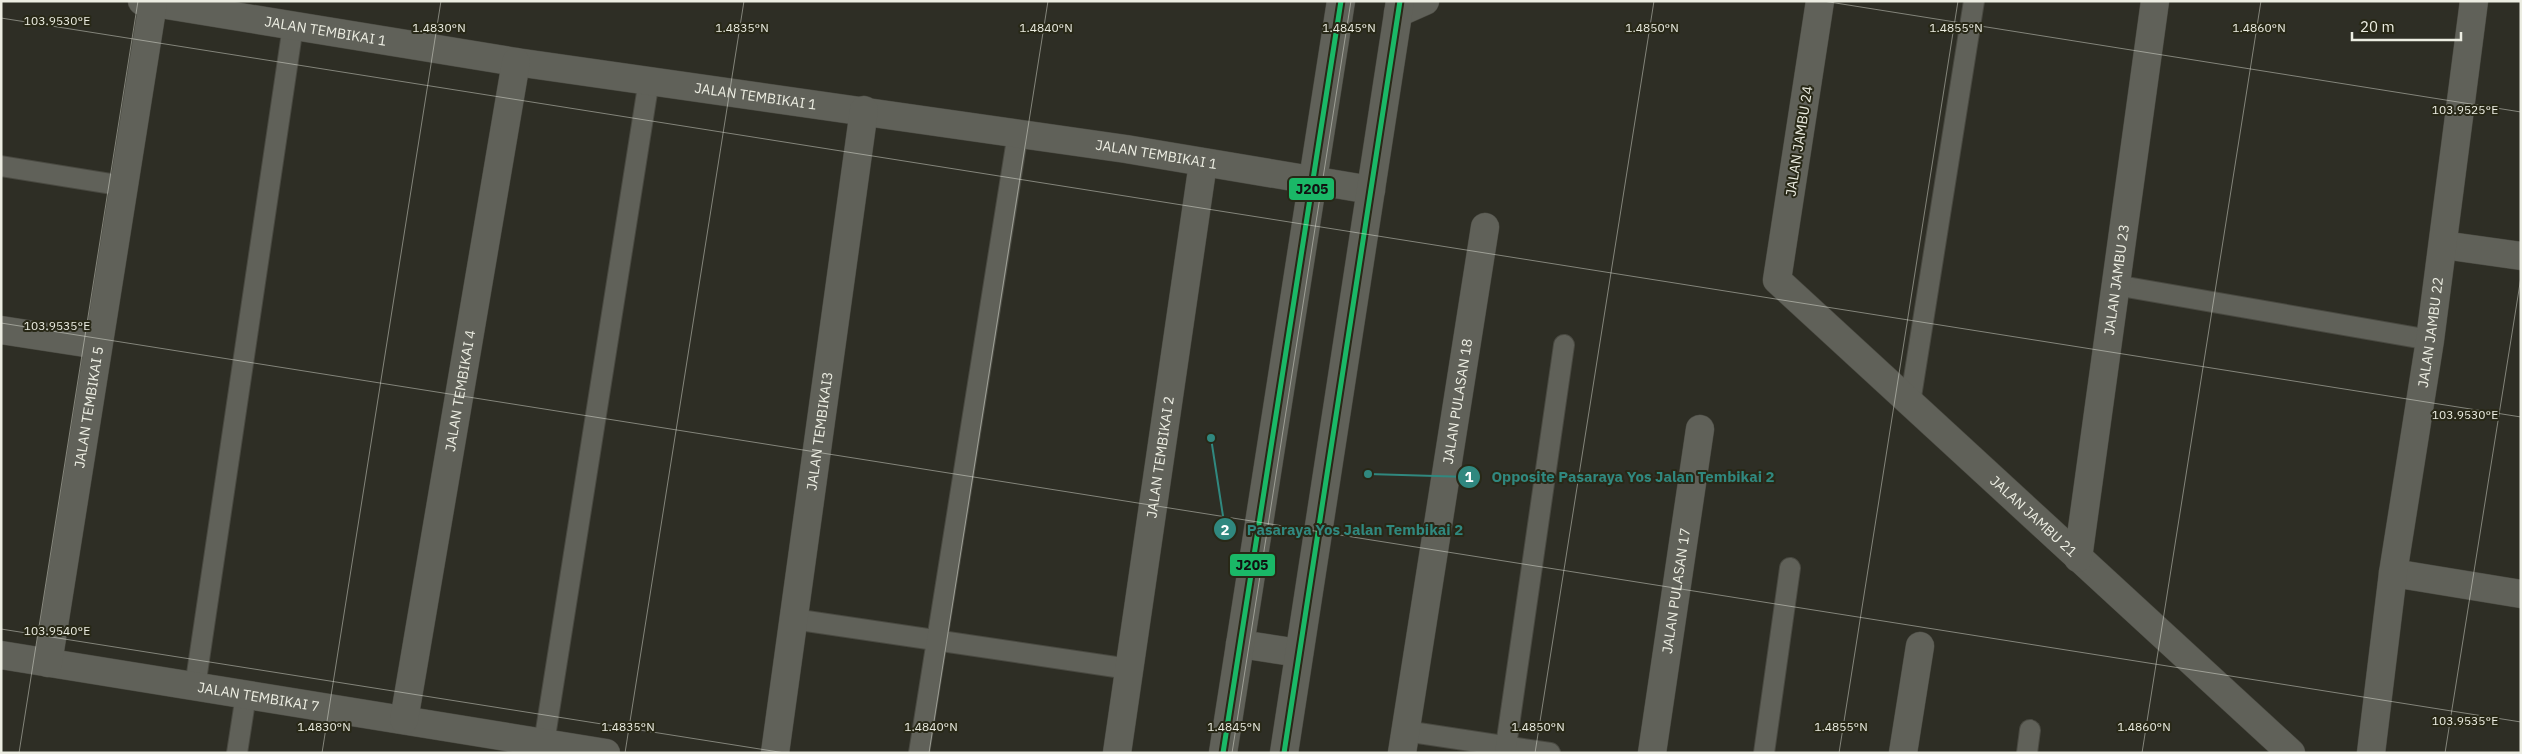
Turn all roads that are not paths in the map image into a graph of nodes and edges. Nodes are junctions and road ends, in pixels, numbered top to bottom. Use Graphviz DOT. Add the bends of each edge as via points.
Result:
graph roads {
  1 [pos="1341,1"];
  2 [pos="1424,1"];
  3 [pos="1820,1"];
  4 [pos="1974,1"];
  5 [pos="2155,1"];
  6 [pos="2474,1"];
  7 [pos="147,2"];
  8 [pos="1399,7"];
  9 [pos="293,26"];
  10 [pos="516,62"];
  11 [pos="649,80"];
  12 [pos="864,110"];
  13 [pos="1018,133"];
  14 [pos="1203,163"];
  15 [pos="1,166"];
  16 [pos="1315,181"];
  17 [pos="124,186"];
  18 [pos="1371,190"];
  19 [pos="1485,227"];
  20 [pos="2443,246"];
  21 [pos="2521,256"];
  22 [pos="1777,280"];
  23 [pos="2116,285"];
  24 [pos="1,330"];
  25 [pos="2430,340"];
  26 [pos="98,345"];
  27 [pos="1564,345"];
  28 [pos="1910,403"];
  29 [pos="1700,429"];
  30 [pos="2078,558"];
  31 [pos="1790,568"];
  32 [pos="2393,573"];
  33 [pos="2521,594"];
  34 [pos="793,619"];
  35 [pos="937,639"];
  36 [pos="1240,644"];
  37 [pos="1920,646"];
  38 [pos="1299,653"];
  39 [pos="1,656"];
  40 [pos="48,663"];
  41 [pos="1129,669"];
  42 [pos="195,687"];
  43 [pos="246,695"];
  44 [pos="404,720"];
  45 [pos="2030,730"];
  46 [pos="1404,742"];
  47 [pos="544,743"];
  48 [pos="1505,749"];
  49 [pos="237,753"];
  50 [pos="606,753"];
  51 [pos="775,753"];
  52 [pos="919,753"];
  53 [pos="1117,753"];
  54 [pos="1223,753"];
  55 [pos="1284,753"];
  56 [pos="1550,753"];
  57 [pos="1652,753"];
  58 [pos="1764,753"];
  59 [pos="1904,753"];
  60 [pos="2026,753"];
  61 [pos="2291,753"];
  62 [pos="2371,753"];
  1 -- 16 [label="street"];
  2 -- 8 [label="street"];
  3 -- 22 [label="street, JALAN JAMBU 24"];
  4 -- 28 [label="lane"];
  5 -- 23 [label="street, JALAN JAMBU 23"];
  6 -- 20 [label="street, JALAN JAMBU 22"];
  7 -- 9 [label="street, JALAN TEMBIKAI 1"];
  7 -- 17 [label="street, JALAN TEMBIKAI 5"];
  8 -- 18 [label="street"];
  9 -- 10 [label="street, JALAN TEMBIKAI 1"];
  9 -- 42 [label="lane"];
  10 -- 11 [label="street, JALAN TEMBIKAI 1"];
  10 -- 44 [label="street, JALAN TEMBIKAI 4"];
  11 -- 12 [label="street, JALAN TEMBIKAI 1"];
  11 -- 47 [label="lane"];
  12 -- 13 [label="street, JALAN TEMBIKAI 1"];
  12 -- 34 [label="street, JALAN TEMBIKAI3"];
  13 -- 14 [label="street, JALAN TEMBIKAI 1"];
  13 -- 35 [label="lane"];
  14 -- 16 [label="street, JALAN TEMBIKAI 1"];
  14 -- 41 [label="street, JALAN TEMBIKAI 2"];
  15 -- 17 [label="lane"];
  16 -- 18 [label="street, JALAN TEMBIKAI 1"];
  16 -- 36 [label="street"];
  17 -- 26 [label="street, JALAN TEMBIKAI 5"];
  18 -- 38 [label="street"];
  19 -- 46 [label="street, JALAN PULASAN 18"];
  20 -- 21 [label="street"];
  20 -- 25 [label="street, JALAN JAMBU 22"];
  22 -- 28 [label="street, JALAN JAMBU 21"];
  23 -- 25 [label="lane"];
  23 -- 30 [label="street, JALAN JAMBU 23"];
  24 -- 26 [label="street"];
  25 -- 32 [label="street, JALAN JAMBU 22"];
  26 -- 40 [label="street, JALAN TEMBIKAI 5"];
  27 -- 48 [label="lane"];
  28 -- 30 [label="street, JALAN JAMBU 21"];
  29 -- 57 [label="street, JALAN PULASAN 17"];
  30 -- 61 [label="street, JALAN JAMBU 21"];
  31 -- 58 [label="lane"];
  32 -- 33 [label="street"];
  32 -- 62 [label="street, JALAN JAMBU 22"];
  34 -- 35 [label="lane"];
  34 -- 51 [label="street, JALAN TEMBIKAI3"];
  35 -- 41 [label="lane"];
  35 -- 52 [label="lane"];
  36 -- 38 [label="street"];
  36 -- 54 [label="street"];
  37 -- 59 [label="street"];
  38 -- 55 [label="street"];
  39 -- 40 [label="street, JALAN TEMBIKAI 7"];
  40 -- 42 [label="street, JALAN TEMBIKAI 7"];
  41 -- 53 [label="street, JALAN TEMBIKAI 2"];
  42 -- 43 [label="street, JALAN TEMBIKAI 7"];
  43 -- 44 [label="street, JALAN TEMBIKAI 7"];
  43 -- 49 [label="lane"];
  44 -- 47 [label="street, JALAN TEMBIKAI 7"];
  45 -- 60 [label="lane"];
  46 -- 48 [label="lane"];
  47 -- 50 [label="street, JALAN TEMBIKAI 7"];
  48 -- 56 [label="lane"];
}
